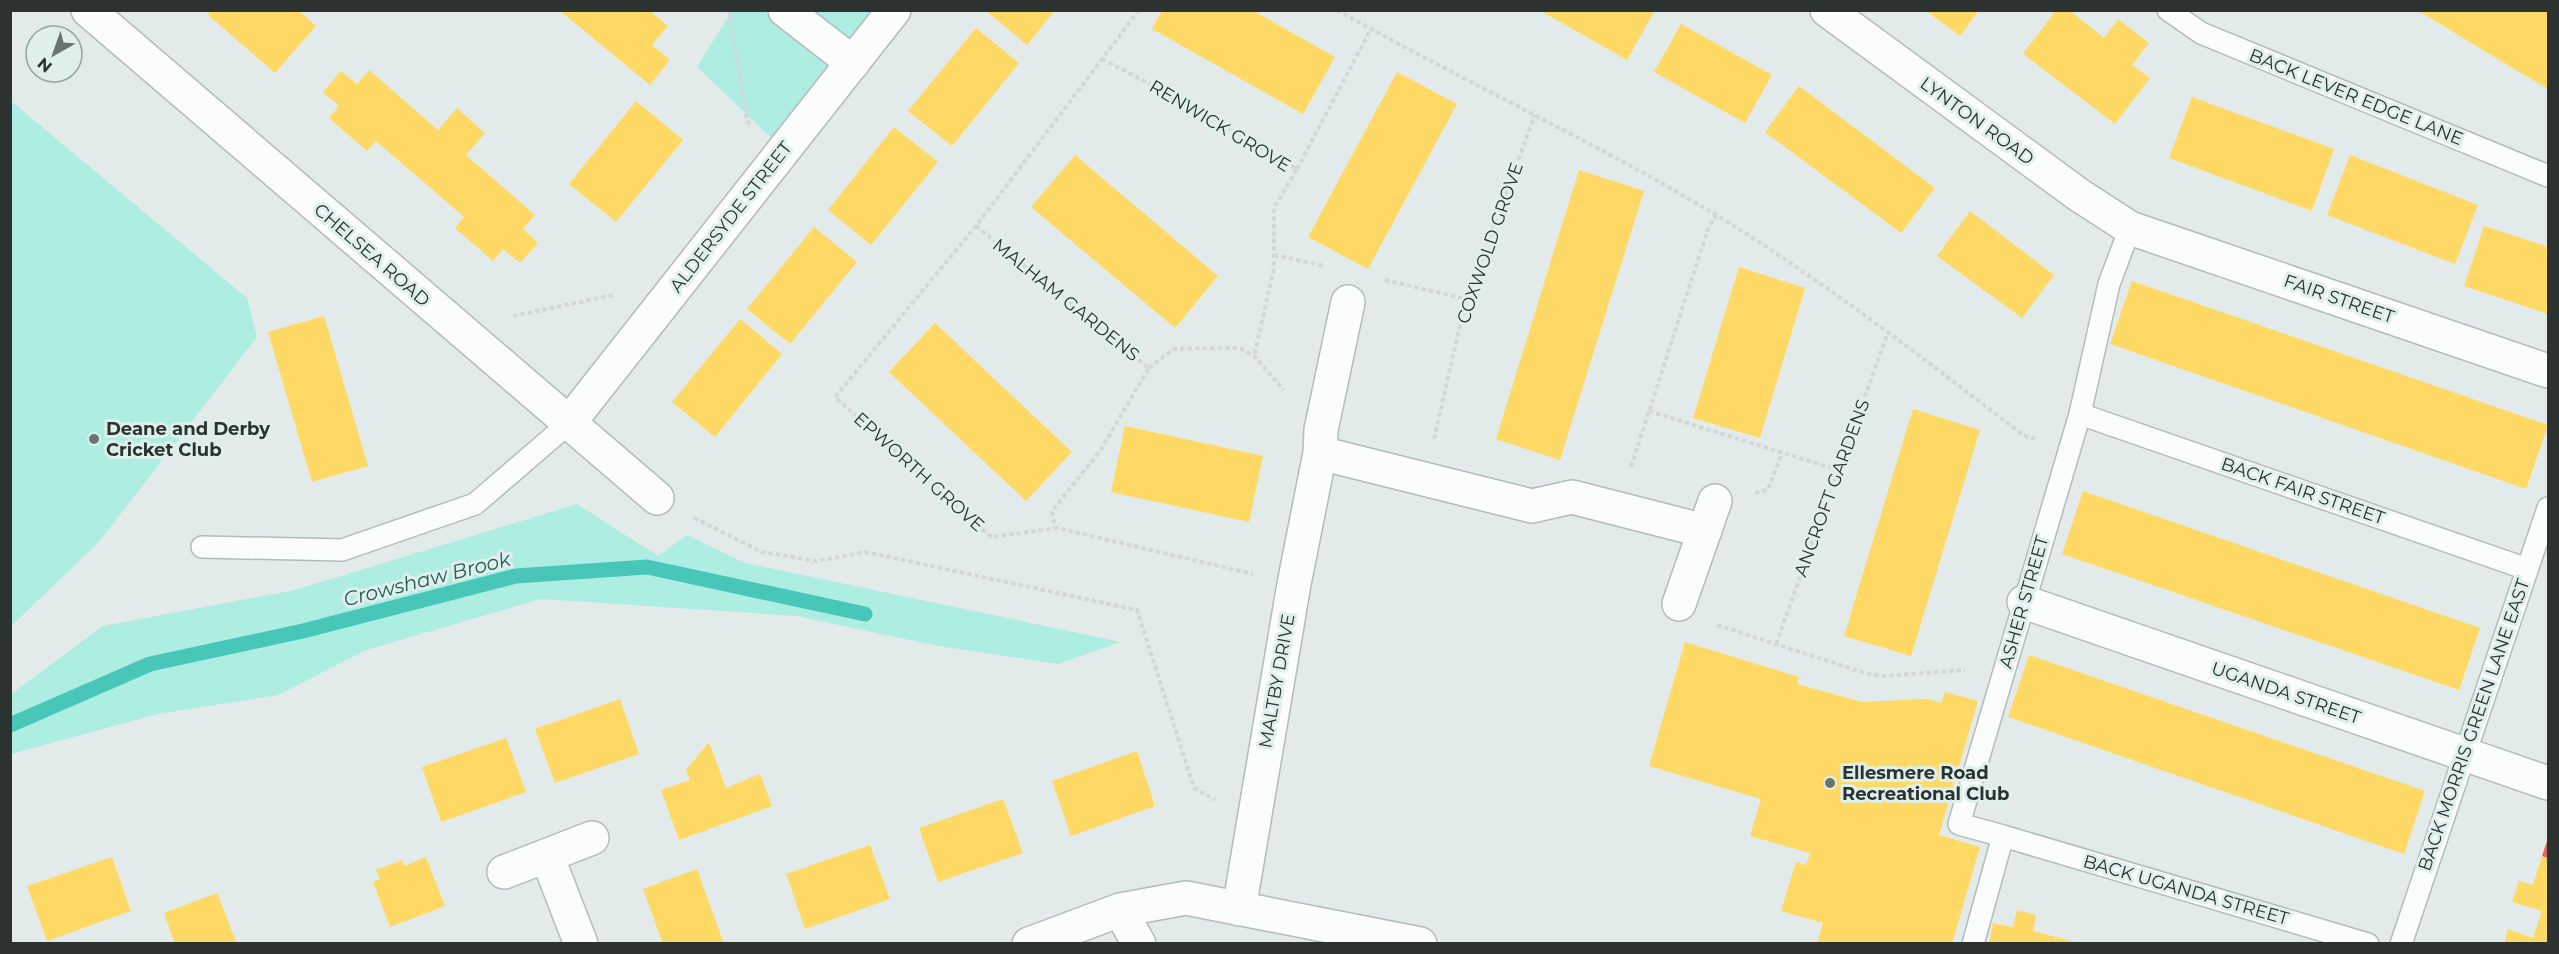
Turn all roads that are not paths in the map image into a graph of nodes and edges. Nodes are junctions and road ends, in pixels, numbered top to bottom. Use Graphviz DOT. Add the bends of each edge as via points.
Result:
graph roads {
  1 [pos="88,10"];
  2 [pos="785,10"];
  3 [pos="894,10"];
  4 [pos="2168,10"];
  5 [pos="1828,11"];
  6 [pos="853,63"];
  7 [pos="2548,176"];
  8 [pos="2130,228"];
  9 [pos="1348,302"];
  10 [pos="2548,371"];
  11 [pos="2080,414"];
  12 [pos="568,424"];
  13 [pos="1321,442"];
  14 [pos="657,498"];
  15 [pos="2548,508"];
  16 [pos="202,547"];
  17 [pos="2527,569"];
  18 [pos="2024,602"];
  19 [pos="1679,604"];
  20 [pos="2465,754"];
  21 [pos="2548,783"];
  22 [pos="2003,836"];
  23 [pos="592,838"];
  24 [pos="547,856"];
  25 [pos="504,872"];
  26 [pos="1239,909"];
  27 [pos="1120,910"];
  28 [pos="581,944"];
  29 [pos="1029,944"];
  30 [pos="1139,944"];
  31 [pos="1420,944"];
  32 [pos="1973,944"];
  33 [pos="2368,944"];
  34 [pos="2401,944"];
  1 -- 12 [label="street, CHELSEA ROAD"];
  2 -- 6 [label="street"];
  3 -- 6 [label="street, ALDERSYDE STREET"];
  4 -- 7 [label="lane, BACK LEVER EDGE LANE" via="2201,33"];
  5 -- 8 [label="street, LYNTON ROAD"];
  6 -- 12 [label="street, ALDERSYDE STREET"];
  8 -- 10 [label="street, FAIR STREET"];
  8 -- 11 [label="lane, ASHER STREET" via="2109,284"];
  9 -- 13 [label="street, MALTBY DRIVE"];
  11 -- 17 [label="lane, BACK FAIR STREET"];
  11 -- 18 [label="lane, ASHER STREET"];
  12 -- 14 [label="street, CHELSEA ROAD"];
  12 -- 16 [label="lane" via="474,504 342,550"];
  13 -- 19 [label="street" via="1425,477 1532,506 1572,497 1617,510 1710,516"];
  13 -- 26 [label="street, MALTBY DRIVE"];
  15 -- 17 [label="lane, BACK MORRIS GREEN LANE EAST"];
  17 -- 20 [label="lane, BACK MORRIS GREEN LANE EAST"];
  18 -- 20 [label="street, UGANDA STREET"];
  18 -- 22 [label="lane, ASHER STREET" via="1959,824"];
  20 -- 21 [label="street, UGANDA STREET"];
  20 -- 34 [label="lane, BACK MORRIS GREEN LANE EAST"];
  22 -- 32 [label="lane"];
  22 -- 33 [label="lane, BACK UGANDA STREET"];
  23 -- 24 [label="street"];
  24 -- 25 [label="street"];
  24 -- 28 [label="street"];
  26 -- 27 [label="street" via="1186,898"];
  26 -- 31 [label="street"];
  27 -- 29 [label="street"];
  27 -- 30 [label="street"];
}
